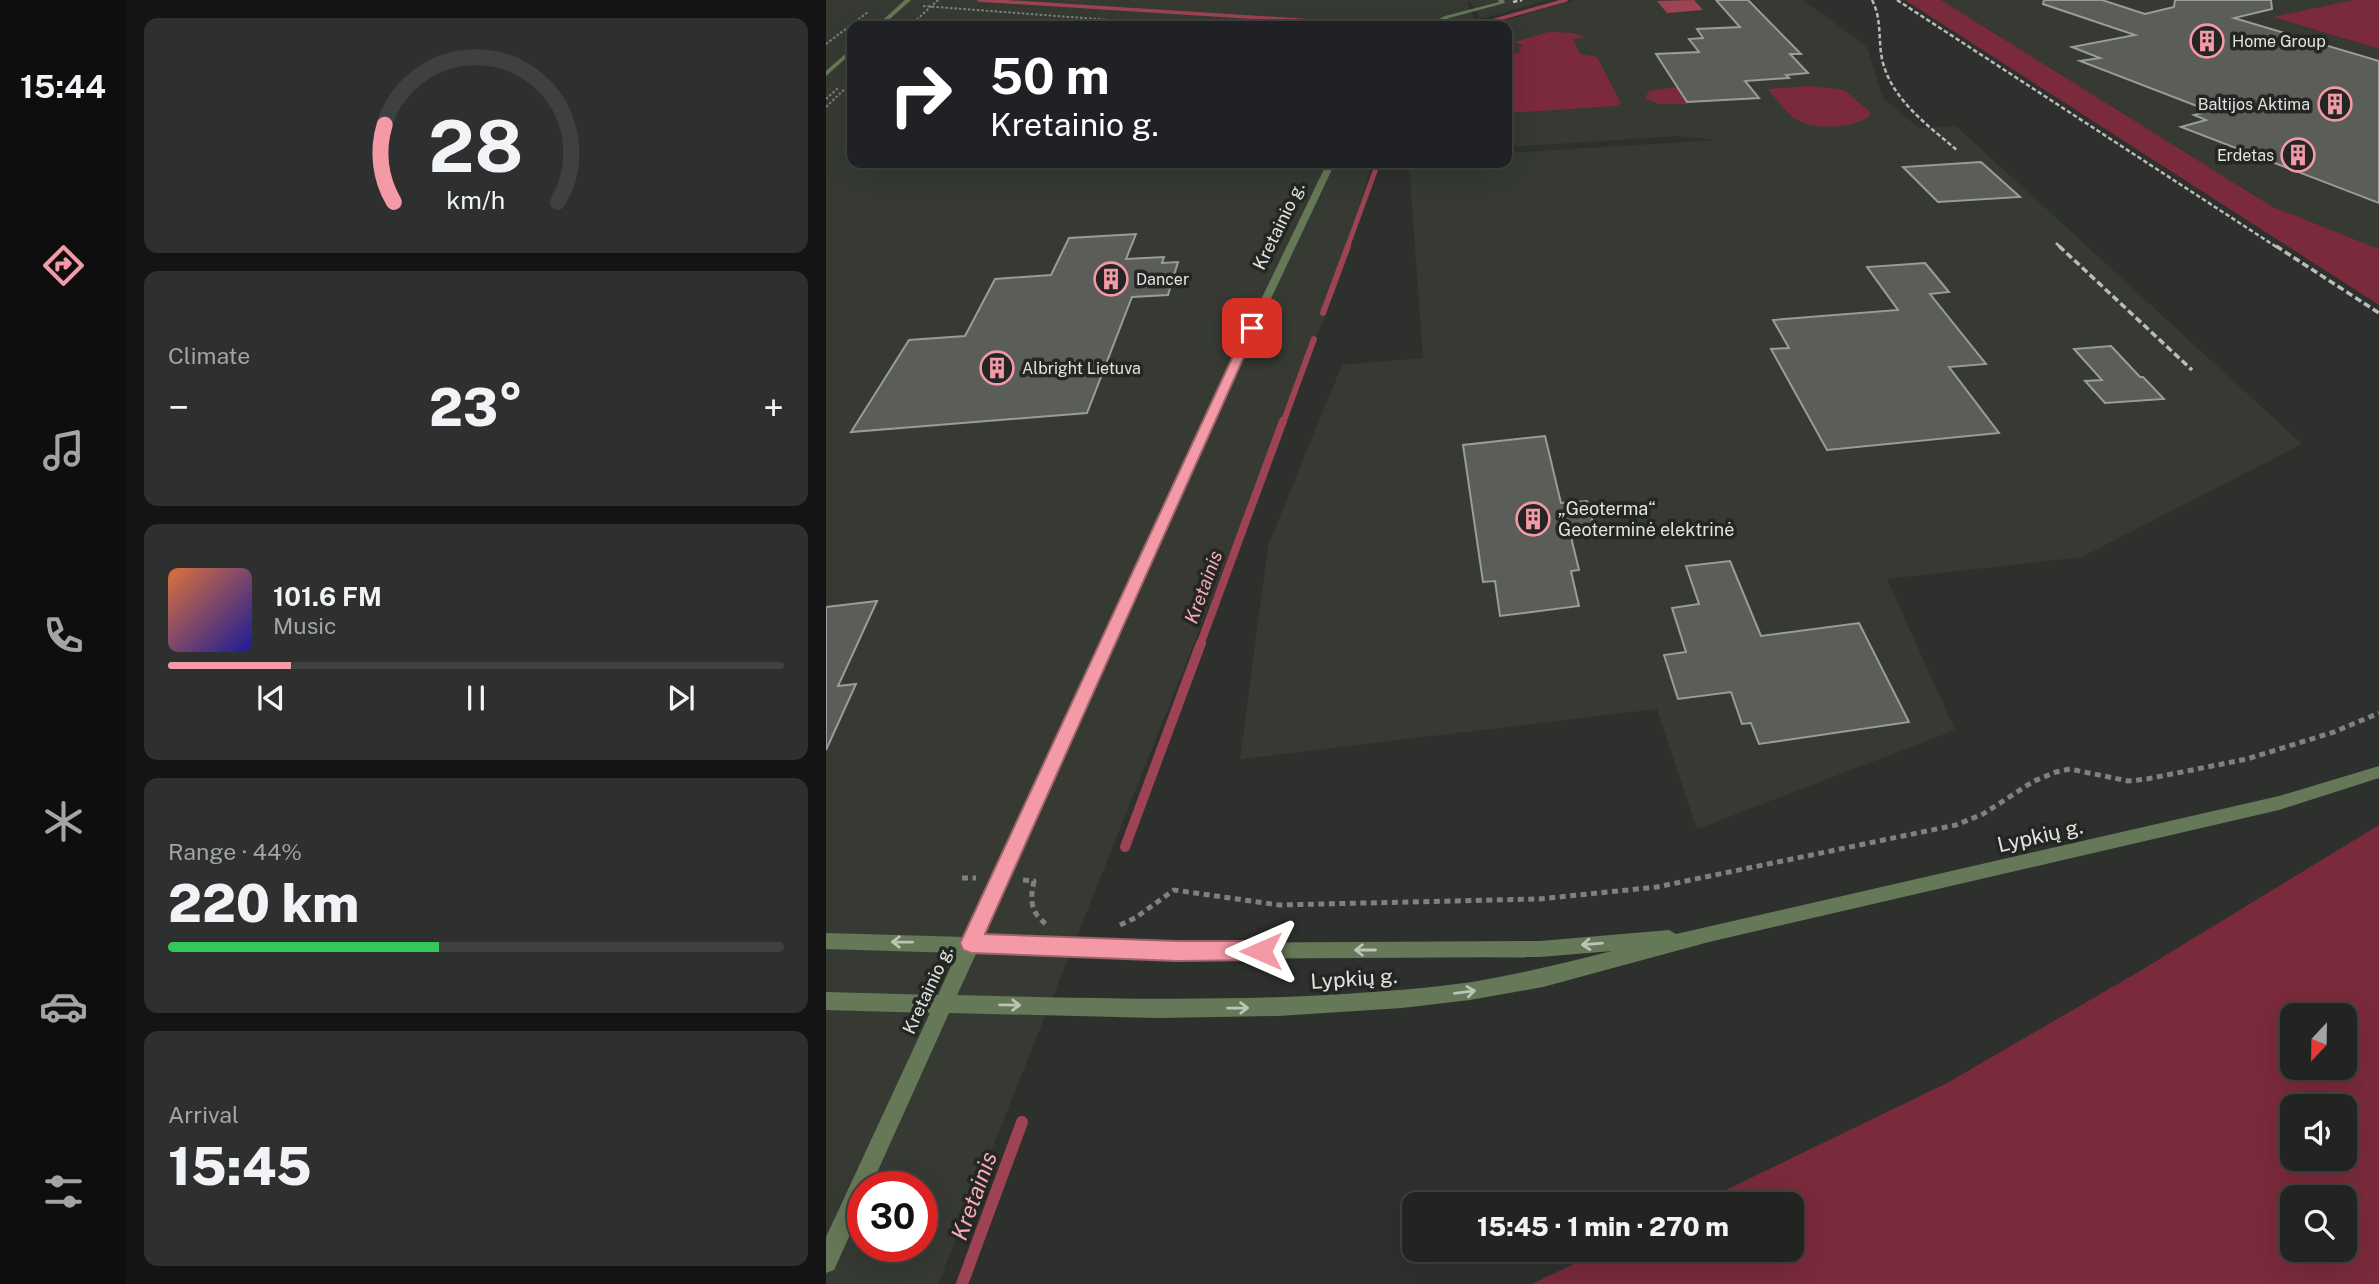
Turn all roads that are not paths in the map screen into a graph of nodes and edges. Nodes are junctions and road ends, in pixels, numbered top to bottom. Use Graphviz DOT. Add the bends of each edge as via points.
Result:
graph roads {
  1 [pos="1501,0"];
  2 [pos="906,2"];
  3 [pos="885,21"];
  4 [pos="1440,21"];
  5 [pos="847,55"];
  6 [pos="826,74"];
  7 [pos="1329,168"];
  8 [pos="2379,772"];
  9 [pos="1709,934"];
  10 [pos="826,941"];
  11 [pos="971,943"];
  12 [pos="826,1001"];
  13 [pos="942,1003"];
  14 [pos="826,1262"];
  1 -- 4 [label="street"];
  2 -- 3 [label="street"];
  5 -- 6 [label="street"];
  7 -- 11 [label="street, Kretainio g."];
  8 -- 9 [label="street, Lypkių g." via="2279,803"];
  9 -- 11 [label="street, Lypkių g., one-way" via="1540,949 1177,951"];
  13 -- 9 [label="street, Lypkių g., one-way" via="1158,1009 1402,999 1543,978"];
  11 -- 10 [label="street, Lypkių g., one-way"];
  11 -- 13 [label="street, Kretainio g."];
  12 -- 13 [label="street, Lypkių g."];
  13 -- 14 [label="street, Kretainio g."];
}
